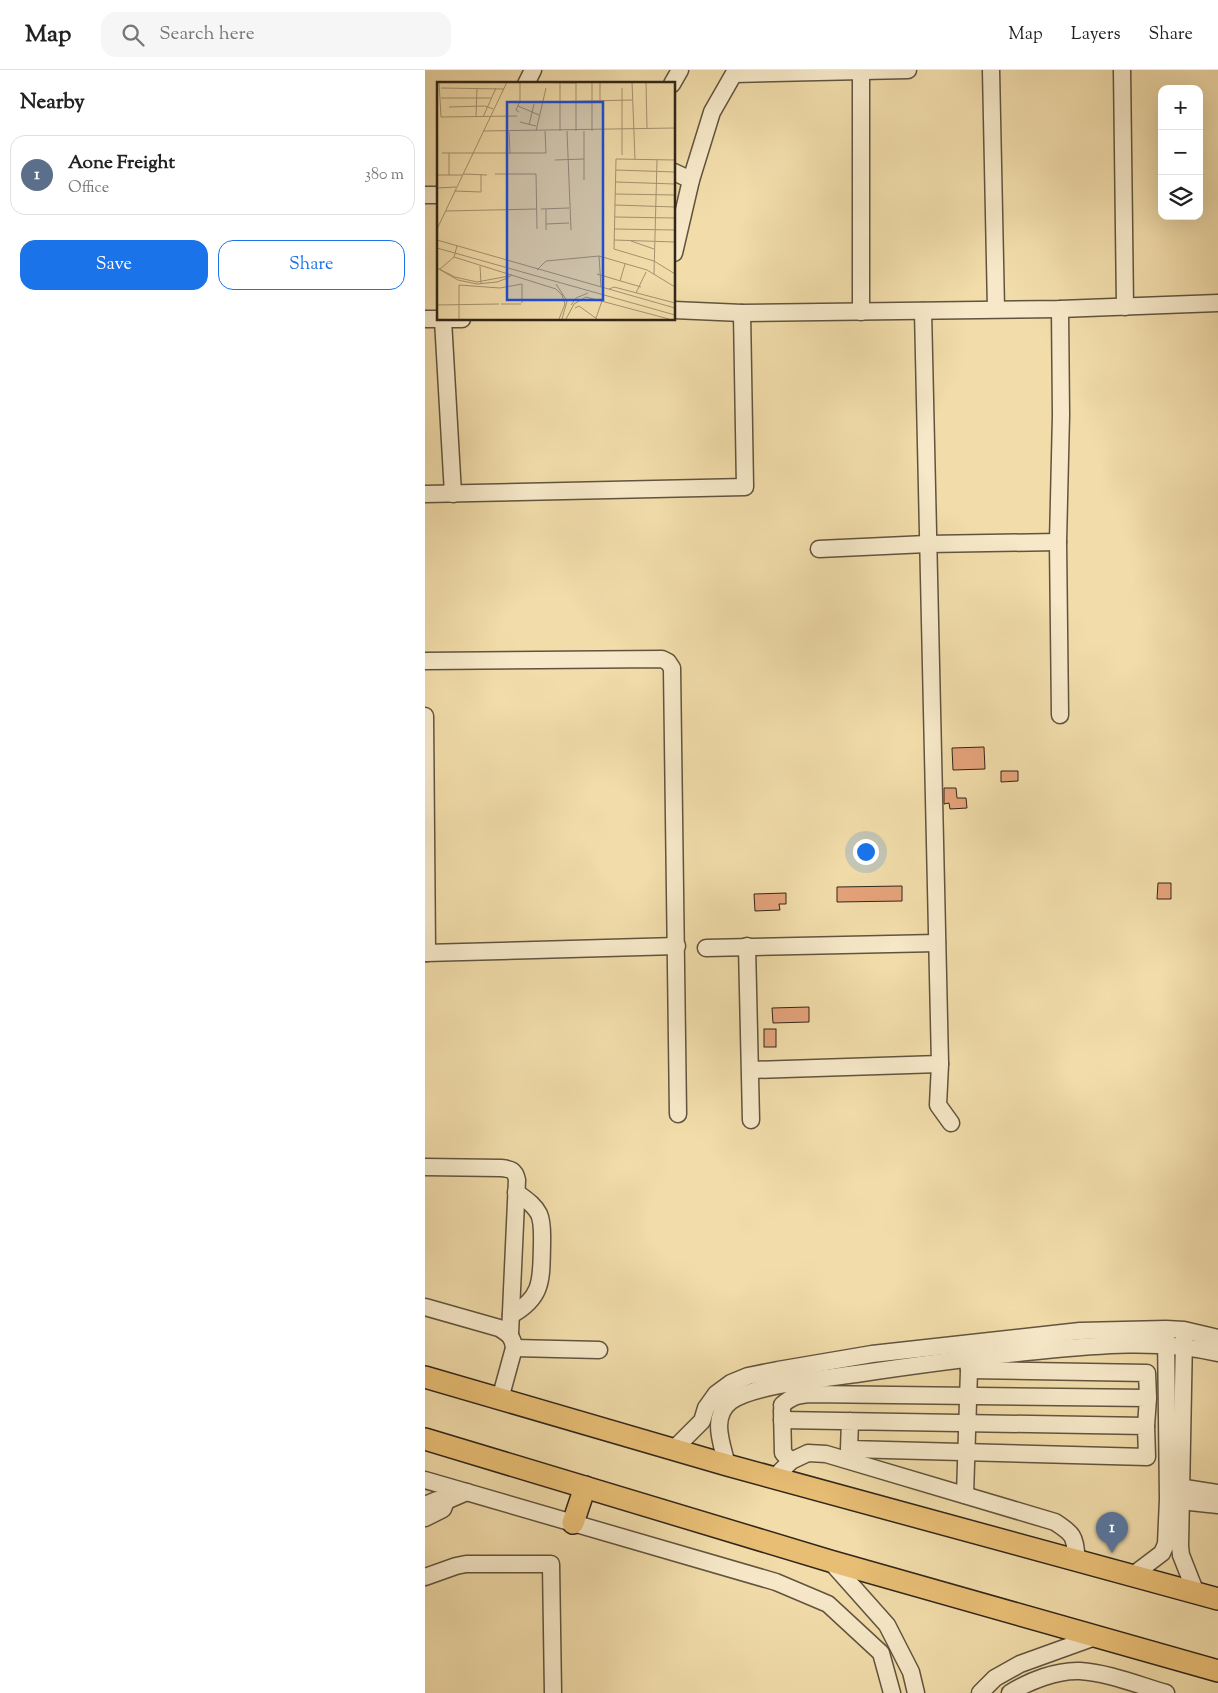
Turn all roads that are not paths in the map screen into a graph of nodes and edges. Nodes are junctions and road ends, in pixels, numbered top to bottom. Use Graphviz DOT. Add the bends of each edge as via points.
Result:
graph roads {
  1 [pos="533,70"];
  2 [pos="680,70"];
  3 [pos="861,70"];
  4 [pos="907,70"];
  5 [pos="991,70"];
  6 [pos="1122,70"];
  7 [pos="735,72"];
  8 [pos="527,82"];
  9 [pos="673,82"];
  10 [pos="675,172"];
  11 [pos="691,180"];
  12 [pos="675,249"];
  13 [pos="1218,303"];
  14 [pos="1125,307"];
  15 [pos="675,310"];
  16 [pos="923,310"];
  17 [pos="996,310"];
  18 [pos="1060,310"];
  19 [pos="861,312"];
  20 [pos="742,313"];
  21 [pos="443,320"];
  22 [pos="425,494"];
  23 [pos="453,494"];
  24 [pos="1058,542"];
  25 [pos="927,544"];
  26 [pos="819,549"];
  27 [pos="425,660"];
  28 [pos="1060,715"];
  29 [pos="425,716"];
  30 [pos="937,943"];
  31 [pos="677,946"];
  32 [pos="747,946"];
  33 [pos="706,948"];
  34 [pos="426,953"];
  35 [pos="940,1064"];
  36 [pos="751,1070"];
  37 [pos="678,1114"];
  38 [pos="751,1120"];
  39 [pos="951,1123"];
  40 [pos="425,1168"];
  41 [pos="516,1192"];
  42 [pos="425,1307"];
  43 [pos="511,1315"];
  44 [pos="1184,1330"];
  45 [pos="1165,1337"];
  46 [pos="1218,1338"];
  47 [pos="512,1341"];
  48 [pos="1183,1347"];
  49 [pos="599,1350"];
  50 [pos="1218,1353"];
  51 [pos="968,1364"];
  52 [pos="425,1377"];
  53 [pos="778,1386"];
  54 [pos="968,1397"];
  55 [pos="1148,1398"];
  56 [pos="500,1399"];
  57 [pos="782,1412"];
  58 [pos="850,1421"];
  59 [pos="967,1423"];
  60 [pos="1146,1426"];
  61 [pos="425,1439"];
  62 [pos="674,1449"];
  63 [pos="966,1452"];
  64 [pos="847,1454"];
  65 [pos="791,1461"];
  66 [pos="727,1464"];
  67 [pos="775,1477"];
  68 [pos="425,1480"];
  69 [pos="585,1487"];
  70 [pos="467,1492"];
  71 [pos="1175,1493"];
  72 [pos="1218,1493"];
  73 [pos="965,1495"];
  74 [pos="447,1501"];
  75 [pos="425,1505"];
  76 [pos="1218,1505"];
  77 [pos="425,1518"];
  78 [pos="573,1523"];
  79 [pos="1077,1559"];
  80 [pos="830,1562"];
  81 [pos="1133,1575"];
  82 [pos="425,1576"];
  83 [pos="1196,1593"];
  84 [pos="1218,1599"];
  85 [pos="1095,1638"];
  86 [pos="1218,1671"];
  87 [pos="553,1693"];
  88 [pos="891,1693"];
  89 [pos="916,1693"];
  90 [pos="981,1693"];
  91 [pos="1010,1693"];
  92 [pos="1166,1693"];
  1 -- 8 [label="street"];
  2 -- 9 [label="street"];
  3 -- 4 [label="street"];
  3 -- 7 [label="street"];
  3 -- 19 [label="street"];
  5 -- 17 [label="street"];
  6 -- 14 [label="street"];
  7 -- 11 [label="street" via="712,112"];
  10 -- 11 [label="street"];
  11 -- 12 [label="street"];
  13 -- 14 [label="street"];
  14 -- 18 [label="street"];
  15 -- 20 [label="street"];
  16 -- 17 [label="street"];
  16 -- 19 [label="street"];
  16 -- 25 [label="street"];
  17 -- 18 [label="street"];
  18 -- 24 [label="street"];
  19 -- 20 [label="street"];
  20 -- 23 [label="street" via="745,487"];
  21 -- 23 [label="street"];
  22 -- 23 [label="street"];
  24 -- 25 [label="street"];
  24 -- 28 [label="street"];
  25 -- 26 [label="street"];
  25 -- 30 [label="street"];
  27 -- 31 [label="street" via="662,659 668,662 672,668"];
  29 -- 34 [label="street"];
  30 -- 32 [label="street"];
  30 -- 35 [label="street"];
  31 -- 34 [label="street"];
  31 -- 37 [label="street"];
  32 -- 33 [label="street"];
  32 -- 36 [label="street"];
  35 -- 36 [label="street"];
  35 -- 39 [label="street" via="938,1106"];
  36 -- 38 [label="street"];
  40 -- 41 [label="street" via="511,1169 517,1180"];
  41 -- 43 [label="street"];
  41 -- 43 [label="street" via="539,1214 542,1228 541,1276 530,1302"];
  42 -- 47 [label="street" via="499,1328"];
  43 -- 47 [label="street"];
  44 -- 45 [label="street"];
  44 -- 46 [label="street"];
  44 -- 48 [label="street"];
  45 -- 48 [label="street"];
  45 -- 51 [label="street"];
  45 -- 62 [label="street" via="1080,1331 871,1354 748,1376 716,1394 702,1421"];
  45 -- 71 [label="street"];
  47 -- 49 [label="street"];
  47 -- 56 [label="street"];
  48 -- 50 [label="street"];
  48 -- 71 [label="street"];
  51 -- 53 [label="street"];
  51 -- 54 [label="street"];
  51 -- 55 [label="street" via="1147,1373"];
  52 -- 56 [label="main road"];
  53 -- 57 [label="street"];
  53 -- 66 [label="street" via="743,1395 723,1410 718,1428"];
  54 -- 55 [label="street"];
  54 -- 57 [label="street" via="796,1395 789,1398"];
  54 -- 59 [label="street"];
  55 -- 60 [label="street"];
  56 -- 62 [label="main road"];
  57 -- 58 [label="street"];
  57 -- 65 [label="street" via="783,1453"];
  58 -- 59 [label="street"];
  58 -- 64 [label="street"];
  59 -- 60 [label="street"];
  59 -- 63 [label="street"];
  60 -- 63 [label="street" via="1147,1456"];
  61 -- 69 [label="main road"];
  62 -- 66 [label="main road"];
  63 -- 64 [label="street"];
  63 -- 73 [label="street"];
  64 -- 65 [label="street" via="808,1453"];
  64 -- 73 [label="street"];
  65 -- 67 [label="street"];
  66 -- 67 [label="main road"];
  67 -- 79 [label="main road"];
  68 -- 70 [label="street"];
  69 -- 78 [label="main road"];
  69 -- 80 [label="main road"];
  70 -- 74 [label="street"];
  70 -- 78 [label="street"];
  71 -- 72 [label="street"];
  71 -- 76 [label="street"];
  71 -- 81 [label="street" via="1162,1553"];
  71 -- 83 [label="street" via="1181,1555"];
  73 -- 79 [label="street" via="1055,1522 1074,1537"];
  74 -- 75 [label="street" via="437,1500"];
  74 -- 77 [label="street" via="443,1509"];
  78 -- 88 [label="street" via="776,1582 828,1604 881,1653"];
  79 -- 81 [label="main road"];
  80 -- 85 [label="main road"];
  80 -- 89 [label="street" via="887,1624 911,1672"];
  81 -- 83 [label="main road"];
  82 -- 87 [label="street" via="466,1564 551,1564"];
  83 -- 84 [label="main road"];
  85 -- 86 [label="main road"];
  85 -- 90 [label="street" via="1020,1664 995,1678"];
  91 -- 92 [label="street" via="1044,1678 1079,1671"];
}
